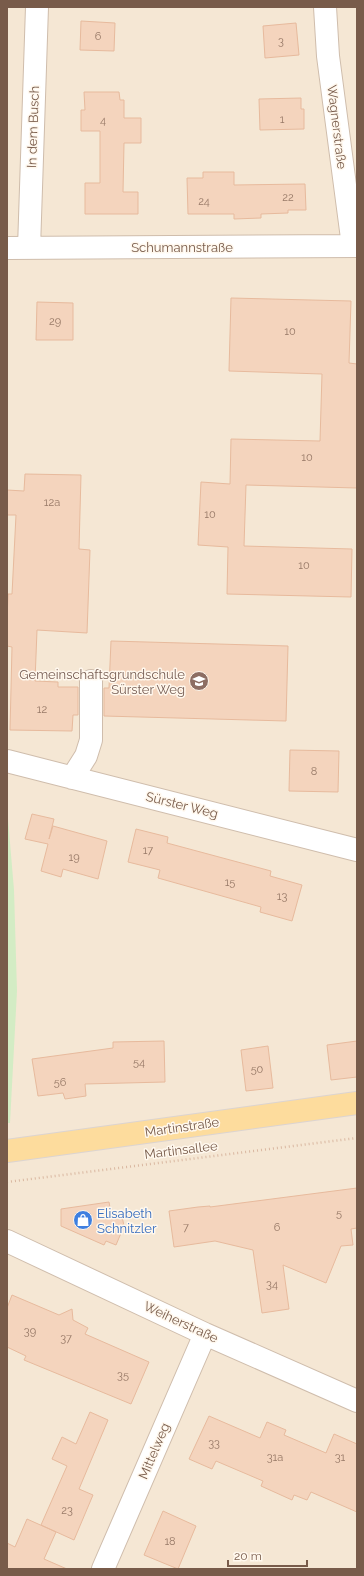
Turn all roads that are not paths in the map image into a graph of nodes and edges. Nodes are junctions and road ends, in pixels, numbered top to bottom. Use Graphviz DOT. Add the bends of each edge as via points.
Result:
graph roads {
  1 [pos="37,7"];
  2 [pos="325,7"];
  3 [pos="355,246"];
  4 [pos="7,248"];
  5 [pos="29,248"];
  6 [pos="91,681"];
  7 [pos="7,761"];
  8 [pos="72,778"];
  9 [pos="357,850"];
  10 [pos="357,1103"];
  11 [pos="7,1151"];
  12 [pos="7,1241"];
  13 [pos="205,1334"];
  14 [pos="357,1401"];
  15 [pos="103,1569"];
  1 -- 5 [label="street, In dem Busch"];
  2 -- 3 [label="street, Wagnerstraße" via="328,56"];
  3 -- 5 [label="street, Schumannstraße"];
  4 -- 5 [label="street, Schumannstraße"];
  6 -- 8 [label="street" via="91,740 86,756"];
  7 -- 8 [label="street, Sürster Weg"];
  8 -- 9 [label="street, Sürster Weg"];
  10 -- 11 [label="main road, Martinstraße"];
  12 -- 13 [label="street, Weiherstraße"];
  13 -- 14 [label="street, Weiherstraße"];
  13 -- 15 [label="street, Mittelweg"];
}
